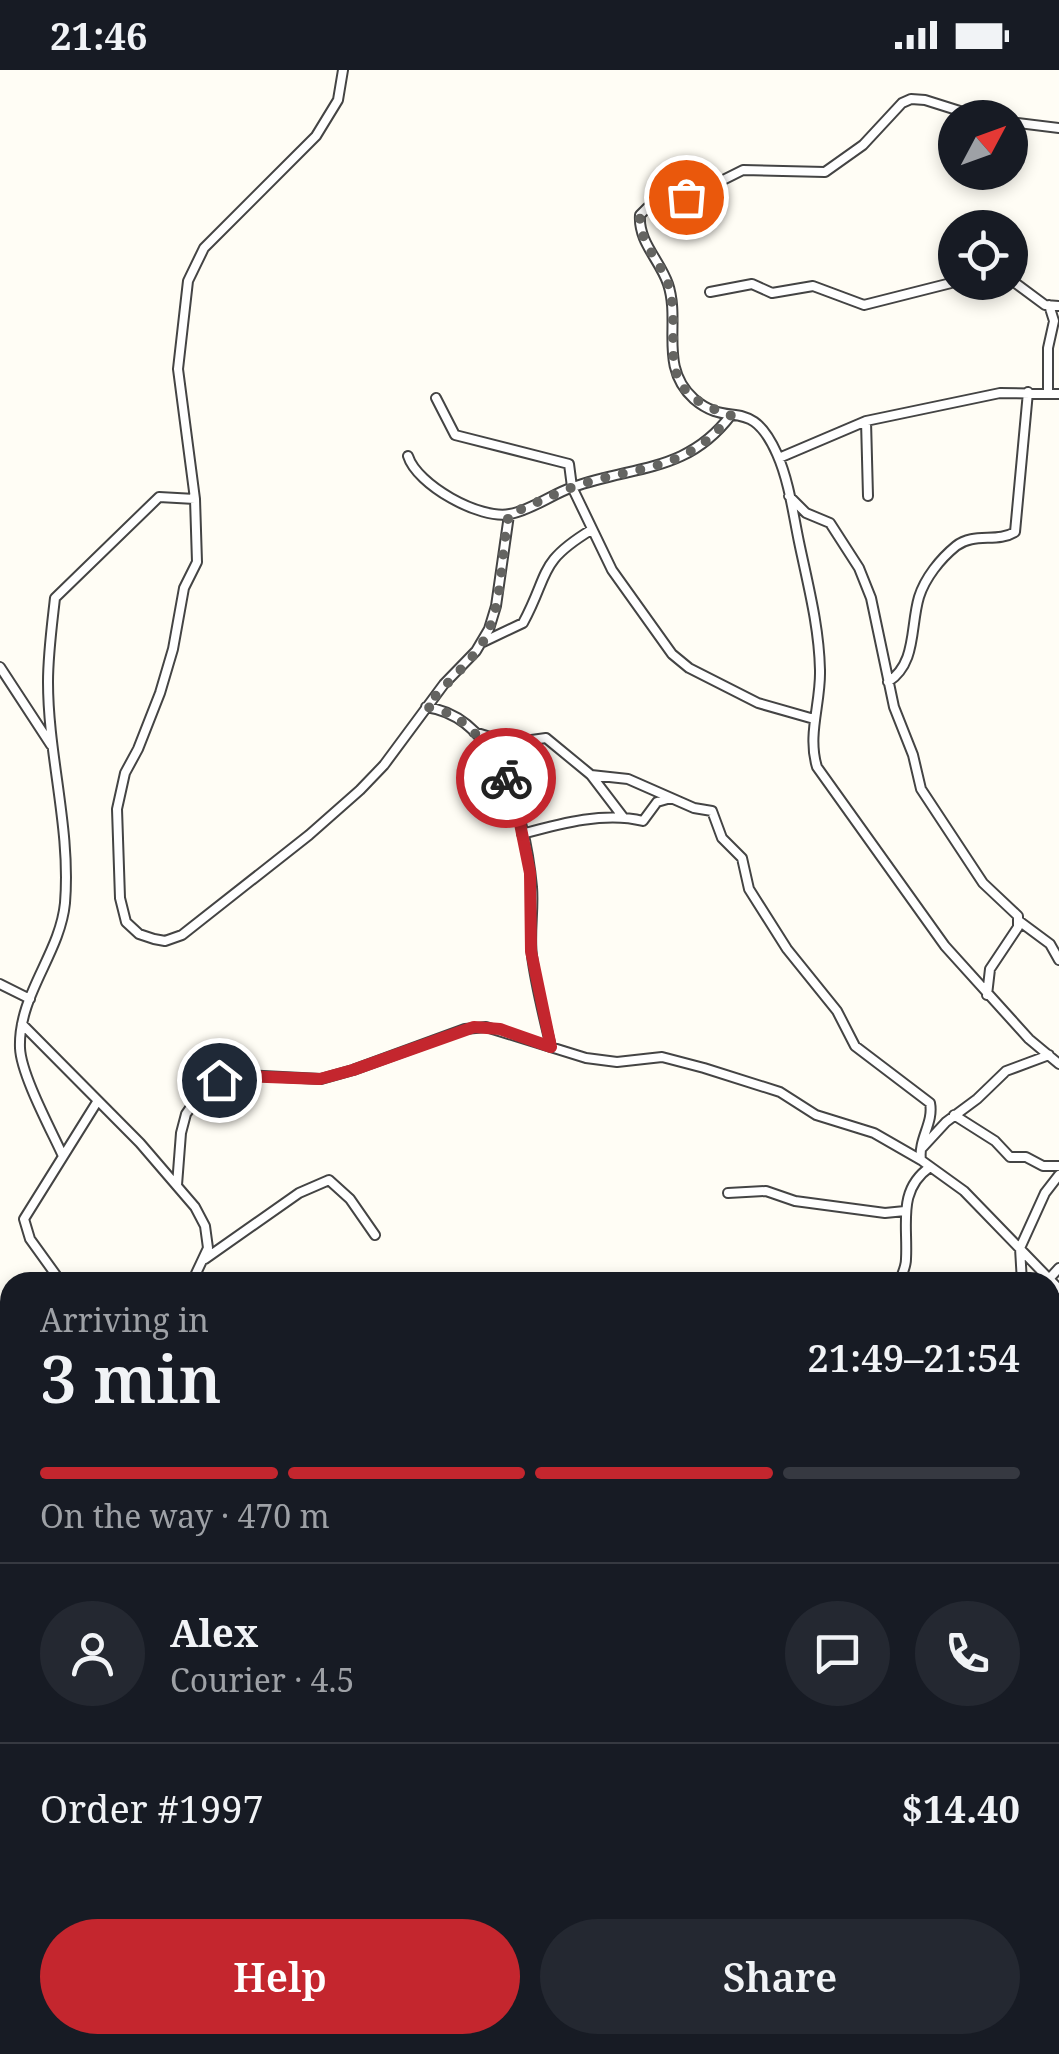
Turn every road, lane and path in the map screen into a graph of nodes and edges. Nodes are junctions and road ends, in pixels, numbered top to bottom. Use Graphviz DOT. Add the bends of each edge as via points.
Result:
graph roads {
  1 [pos="343,70"];
  2 [pos="938,104"];
  3 [pos="1028,124"];
  4 [pos="1059,128"];
  5 [pos="938,286"];
  6 [pos="1028,290"];
  7 [pos="710,292"];
  8 [pos="1054,306"];
  9 [pos="1028,392"];
  10 [pos="1048,392"];
  11 [pos="1059,394"];
  12 [pos="436,398"];
  13 [pos="731,415"];
  14 [pos="866,421"];
  15 [pos="408,456"];
  16 [pos="779,458"];
  17 [pos="572,487"];
  18 [pos="789,496"];
  19 [pos="868,496"];
  20 [pos="194,499"];
  21 [pos="509,514"];
  22 [pos="591,530"];
  23 [pos="483,642"];
  24 [pos="0,667"];
  25 [pos="888,682"];
  26 [pos="426,707"];
  27 [pos="814,719"];
  28 [pos="473,732"];
  29 [pos="54,748"];
  30 [pos="592,775"];
  31 [pos="672,798"];
  32 [pos="623,817"];
  33 [pos="522,834"];
  34 [pos="1020,921"];
  35 [pos="1059,960"];
  36 [pos="0,984"];
  37 [pos="987,995"];
  38 [pos="30,999"];
  39 [pos="22,1024"];
  40 [pos="551,1047"];
  41 [pos="1049,1056"];
  42 [pos="1059,1064"];
  43 [pos="97,1102"];
  44 [pos="932,1110"];
  45 [pos="955,1114"];
  46 [pos="62,1154"];
  47 [pos="920,1156"];
  48 [pos="1059,1166"];
  49 [pos="930,1167"];
  50 [pos="1059,1175"];
  51 [pos="177,1185"];
  52 [pos="728,1192"];
  53 [pos="905,1211"];
  54 [pos="375,1235"];
  55 [pos="1020,1248"];
  56 [pos="205,1259"];
  57 [pos="54,1272"];
  58 [pos="198,1272"];
  59 [pos="903,1272"];
  60 [pos="1021,1272"];
  61 [pos="1041,1272"];
  1 -- 20 [label="street" via="338,100 316,136 191,269 178,368"];
  2 -- 13 [label="street" via="902,103 864,145 824,172 743,170 640,215 639,227 668,283 671,357 683,386 703,405"];
  3 -- 4 [label="street"];
  5 -- 7 [label="street" via="864,304 812,286 772,293 752,284"];
  6 -- 8 [label="street"];
  8 -- 10 [label="street"];
  9 -- 10 [label="street"];
  9 -- 14 [label="street"];
  9 -- 25 [label="street" via="1015,532 962,542 941,561 920,594 909,659"];
  10 -- 11 [label="street"];
  12 -- 17 [label="street" via="455,435 568,463"];
  13 -- 16 [label="street" via="757,422"];
  13 -- 17 [label="street" via="670,464"];
  14 -- 16 [label="street"];
  14 -- 19 [label="street"];
  15 -- 21 [label="street" via="438,491"];
  16 -- 18 [label="street"];
  17 -- 21 [label="street"];
  17 -- 22 [label="street"];
  18 -- 25 [label="street" via="830,523 859,568"];
  18 -- 27 [label="street" via="819,643"];
  20 -- 26 [label="street" via="197,562 184,588 160,694 117,809 120,898 126,922 139,934 164,942 182,935 309,835 384,765"];
  20 -- 29 [label="street" via="159,498 55,598 48,682"];
  21 -- 23 [label="street" via="496,606"];
  22 -- 23 [label="street" via="546,567 523,623"];
  22 -- 27 [label="street" via="680,662 758,703"];
  23 -- 26 [label="street"];
  24 -- 29 [label="street"];
  25 -- 34 [label="street" via="929,806 989,891"];
  26 -- 28 [label="street" via="455,716"];
  27 -- 37 [label="street" via="813,755 825,780"];
  28 -- 30 [label="street" via="510,743 546,738"];
  28 -- 33 [label="street" via="508,781"];
  29 -- 38 [label="street" via="67,859 64,906"];
  30 -- 31 [label="street" via="628,779"];
  30 -- 32 [label="street"];
  31 -- 32 [label="street" via="657,802 646,820"];
  31 -- 44 [label="street" via="712,811 722,838 742,858 756,900 855,1046 926,1098"];
  32 -- 33 [label="street"];
  33 -- 40 [label="street" via="532,890 533,967"];
  34 -- 35 [label="street"];
  34 -- 37 [label="street" via="990,969"];
  36 -- 38 [label="street"];
  37 -- 41 [label="street"];
  38 -- 39 [label="street"];
  39 -- 43 [label="street"];
  39 -- 46 [label="street" via="20,1054"];
  40 -- 47 [label="street" via="607,1062 662,1057 730,1076"];
  40 -- 51 [label="street" via="474,1027 320,1079 219,1080 186,1114"];
  41 -- 42 [label="street"];
  41 -- 45 [label="street" via="1006,1071"];
  43 -- 46 [label="street"];
  43 -- 51 [label="street"];
  44 -- 45 [label="street"];
  44 -- 47 [label="street"];
  45 -- 47 [label="street"];
  45 -- 48 [label="street" via="1010,1157"];
  46 -- 57 [label="street" via="24,1219 30,1240"];
  47 -- 49 [label="street"];
  49 -- 53 [label="street" via="914,1182"];
  49 -- 55 [label="street"];
  50 -- 55 [label="street"];
  51 -- 56 [label="street" via="205,1226"];
  52 -- 53 [label="street" via="766,1191 795,1201"];
  53 -- 59 [label="street"];
  54 -- 56 [label="street" via="329,1180 313,1184"];
  55 -- 60 [label="street"];
  55 -- 61 [label="street"];
  56 -- 58 [label="street"];
}
